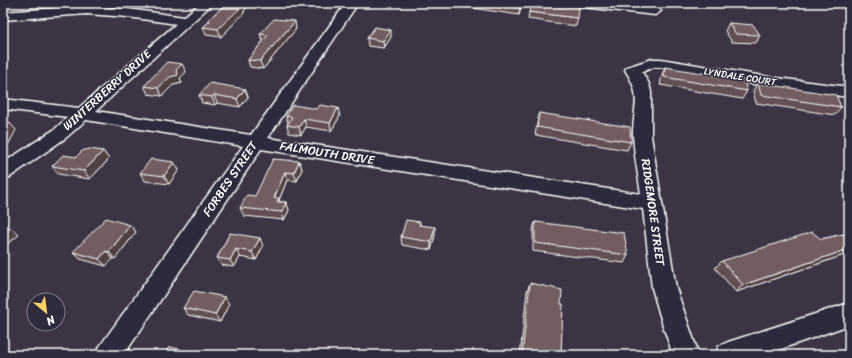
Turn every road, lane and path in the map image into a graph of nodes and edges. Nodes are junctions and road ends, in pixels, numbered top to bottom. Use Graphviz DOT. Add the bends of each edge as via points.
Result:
graph roads {
  1 [pos="207,3"];
  2 [pos="352,3"];
  3 [pos="583,3"];
  4 [pos="71,7"];
  5 [pos="655,11"];
  6 [pos="3,16"];
  7 [pos="186,21"];
  8 [pos="632,70"];
  9 [pos="849,92"];
  10 [pos="3,104"];
  11 [pos="82,114"];
  12 [pos="255,142"];
  13 [pos="3,172"];
  14 [pos="652,203"];
  15 [pos="849,314"];
  16 [pos="109,355"];
  17 [pos="686,355"];
  18 [pos="728,355"];
  1 -- 7 [label="street, WINTERBERRY DRIVE"];
  2 -- 12 [label="street, FORBES STREET"];
  3 -- 5 [label="street"];
  4 -- 6 [label="street"];
  4 -- 7 [label="street"];
  7 -- 11 [label="street, WINTERBERRY DRIVE"];
  8 -- 9 [label="street, LYNDALE COURT" via="661,63 769,82"];
  8 -- 14 [label="street, RIDGEMORE STREET" via="639,75 644,94 642,136"];
  10 -- 11 [label="street, FALMOUTH DRIVE"];
  11 -- 12 [label="street, FALMOUTH DRIVE"];
  11 -- 13 [label="street, WINTERBERRY DRIVE" via="36,151"];
  12 -- 14 [label="street, FALMOUTH DRIVE"];
  12 -- 16 [label="street, FORBES STREET"];
  14 -- 17 [label="street, RIDGEMORE STREET" via="664,288"];
  15 -- 18 [label="street"];
}
